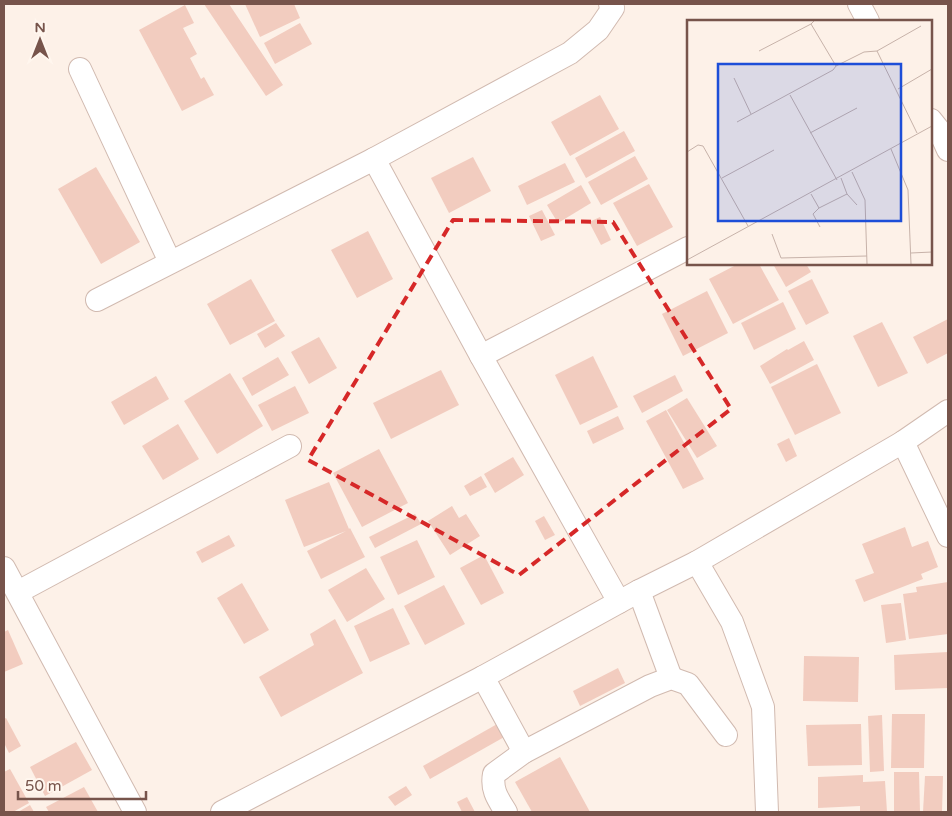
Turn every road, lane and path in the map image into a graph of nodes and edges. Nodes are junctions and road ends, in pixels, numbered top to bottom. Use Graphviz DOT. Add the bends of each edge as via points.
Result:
graph roads {
  1 [pos="859,4"];
  2 [pos="615,5"];
  3 [pos="867,20"];
  4 [pos="80,69"];
  5 [pos="939,123"];
  6 [pos="948,150"];
  7 [pos="374,159"];
  8 [pos="687,249"];
  9 [pos="170,262"];
  10 [pos="97,300"];
  11 [pos="481,356"];
  12 [pos="948,411"];
  13 [pos="903,442"];
  14 [pos="290,446"];
  15 [pos="948,536"];
  16 [pos="697,562"];
  17 [pos="4,568"];
  18 [pos="639,591"];
  19 [pos="18,592"];
  20 [pos="619,602"];
  21 [pos="483,676"];
  22 [pos="671,678"];
  23 [pos="726,735"];
  24 [pos="524,752"];
  25 [pos="135,812"];
  26 [pos="222,812"];
  27 [pos="506,812"];
  28 [pos="767,812"];
  1 -- 3 [label="street"];
  2 -- 7 [label="street" via="598,30 570,53"];
  4 -- 9 [label="street"];
  5 -- 6 [label="street"];
  7 -- 9 [label="street"];
  7 -- 11 [label="street"];
  8 -- 11 [label="street"];
  9 -- 10 [label="street"];
  11 -- 20 [label="street"];
  12 -- 13 [label="street"];
  13 -- 15 [label="street"];
  13 -- 16 [label="street"];
  14 -- 19 [label="street"];
  16 -- 18 [label="street"];
  16 -- 28 [label="street" via="732,622 764,707"];
  17 -- 19 [label="street"];
  18 -- 20 [label="street"];
  18 -- 22 [label="street"];
  19 -- 25 [label="street"];
  20 -- 21 [label="street"];
  21 -- 24 [label="street"];
  21 -- 26 [label="street"];
  22 -- 23 [label="street" via="688,684"];
  22 -- 24 [label="street"];
  24 -- 27 [label="street" via="494,774 494,792"];
}
